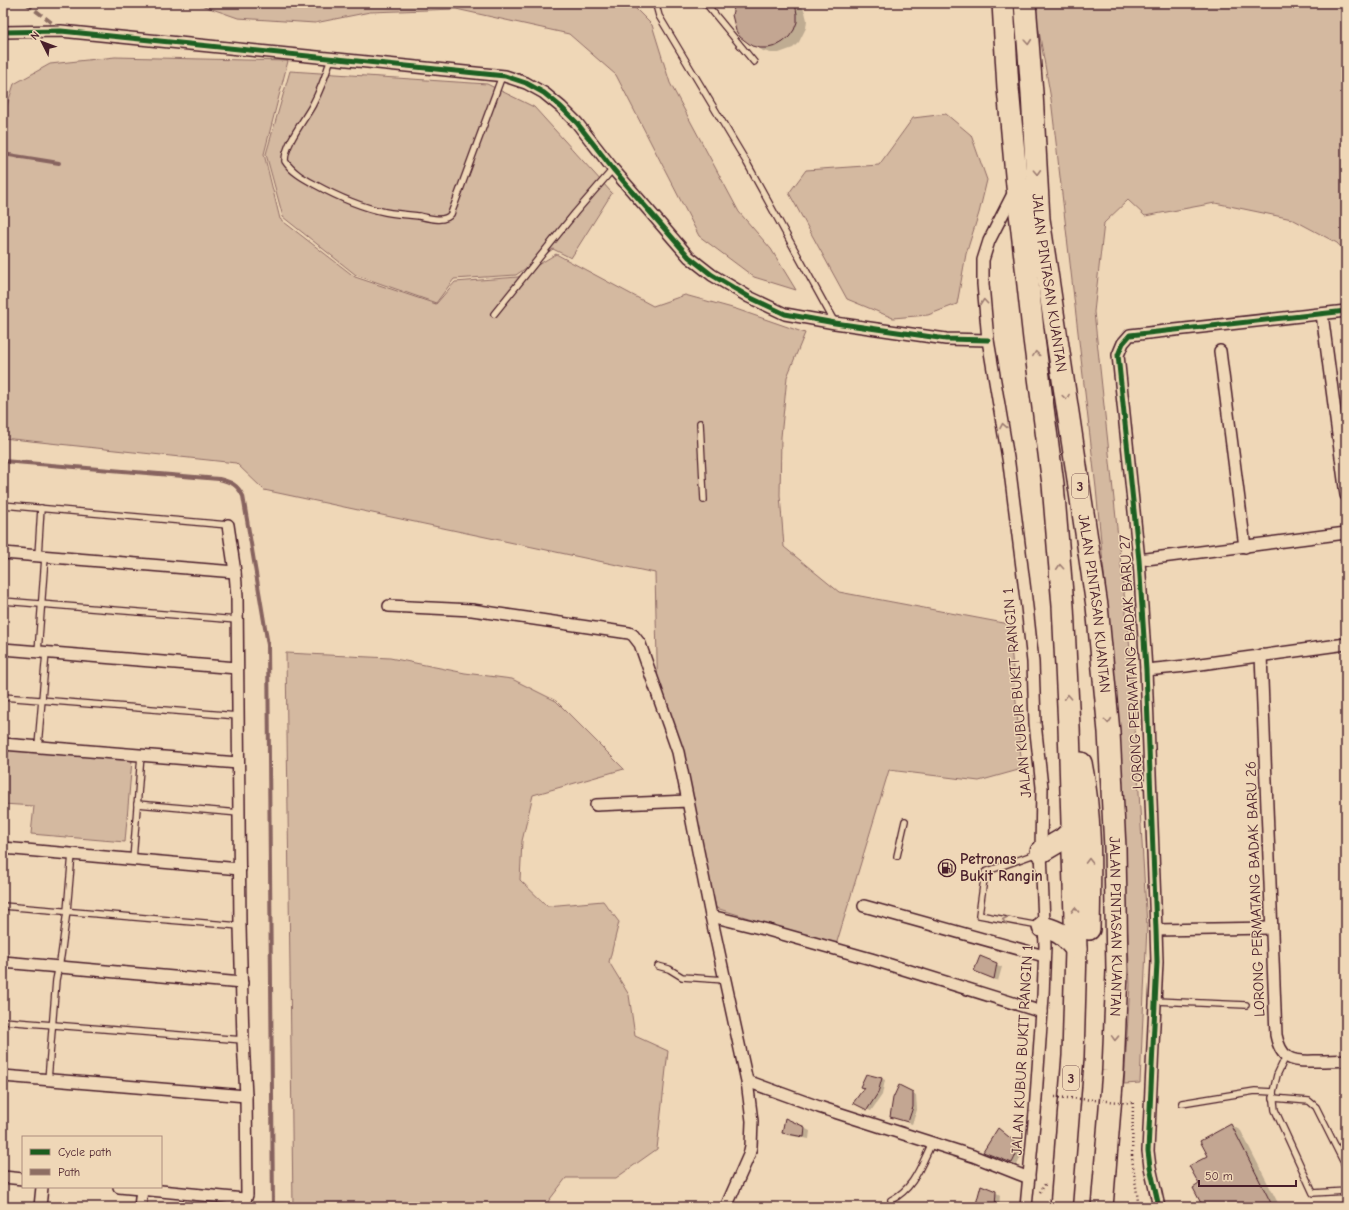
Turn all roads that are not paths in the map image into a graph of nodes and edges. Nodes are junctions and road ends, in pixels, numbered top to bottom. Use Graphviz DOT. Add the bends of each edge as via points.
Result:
graph roads {
  1 [pos="657,3"];
  2 [pos="704,3"];
  3 [pos="1003,3"];
  4 [pos="1025,3"];
  5 [pos="3,32"];
  6 [pos="331,58"];
  7 [pos="754,62"];
  8 [pos="502,75"];
  9 [pos="613,169"];
  10 [pos="1017,186"];
  11 [pos="1346,311"];
  12 [pos="494,314"];
  13 [pos="1322,314"];
  14 [pos="835,323"];
  15 [pos="988,340"];
  16 [pos="1220,351"];
  17 [pos="700,423"];
  18 [pos="1346,495"];
  19 [pos="704,500"];
  20 [pos="3,505"];
  21 [pos="42,508"];
  22 [pos="228,525"];
  23 [pos="1346,533"];
  24 [pos="1245,547"];
  25 [pos="3,553"];
  26 [pos="42,556"];
  27 [pos="1139,560"];
  28 [pos="236,572"];
  29 [pos="3,601"];
  30 [pos="41,604"];
  31 [pos="389,606"];
  32 [pos="237,620"];
  33 [pos="1346,644"];
  34 [pos="3,649"];
  35 [pos="42,652"];
  36 [pos="1261,655"];
  37 [pos="237,668"];
  38 [pos="1146,670"];
  39 [pos="3,696"];
  40 [pos="42,700"];
  41 [pos="238,716"];
  42 [pos="1069,727"];
  43 [pos="3,744"];
  44 [pos="38,746"];
  45 [pos="141,754"];
  46 [pos="238,763"];
  47 [pos="688,801"];
  48 [pos="137,804"];
  49 [pos="596,805"];
  50 [pos="240,813"];
  51 [pos="905,822"];
  52 [pos="1073,830"];
  53 [pos="3,848"];
  54 [pos="1041,852"];
  55 [pos="72,854"];
  56 [pos="897,856"];
  57 [pos="133,860"];
  58 [pos="240,869"];
  59 [pos="3,906"];
  60 [pos="864,906"];
  61 [pos="67,911"];
  62 [pos="711,916"];
  63 [pos="240,926"];
  64 [pos="1043,927"];
  65 [pos="1271,928"];
  66 [pos="1156,930"];
  67 [pos="1076,949"];
  68 [pos="1044,956"];
  69 [pos="3,962"];
  70 [pos="58,966"];
  71 [pos="658,966"];
  72 [pos="725,980"];
  73 [pos="242,983"];
  74 [pos="1155,1001"];
  75 [pos="1246,1005"];
  76 [pos="1042,1012"];
  77 [pos="3,1021"];
  78 [pos="52,1025"];
  79 [pos="243,1040"];
  80 [pos="1286,1056"];
  81 [pos="1346,1060"];
  82 [pos="3,1076"];
  83 [pos="48,1080"];
  84 [pos="747,1081"];
  85 [pos="1273,1095"];
  86 [pos="246,1096"];
  87 [pos="1182,1104"];
  88 [pos="1109,1128"];
  89 [pos="932,1143"];
  90 [pos="1346,1167"];
  91 [pos="3,1177"];
  92 [pos="1029,1178"];
  93 [pos="22,1179"];
  94 [pos="42,1188"];
  95 [pos="130,1188"];
  96 [pos="142,1189"];
  97 [pos="1346,1191"];
  98 [pos="891,1200"];
  99 [pos="1027,1206"];
  100 [pos="40,1207"];
  101 [pos="140,1207"];
  102 [pos="726,1207"];
  103 [pos="1061,1207"];
  104 [pos="1074,1207"];
  105 [pos="1102,1207"];
  106 [pos="1116,1207"];
  107 [pos="1159,1207"];
  1 -- 14 [label="lane" via="659,16 747,163"];
  2 -- 7 [label="lane"];
  3 -- 10 [label="highway, JALAN PINTASAN KUANTAN / 3"];
  4 -- 88 [label="highway, JALAN PINTASAN KUANTAN / 3, one-way" via="1039,218 1097,606 1109,732 1117,956"];
  5 -- 6 [label="street" via="61,31"];
  6 -- 8 [label="street"];
  6 -- 8 [label="lane" via="312,105 287,150 287,166 301,177 354,203 385,212 432,218 447,218 451,214"];
  8 -- 9 [label="street" via="526,83 561,107"];
  9 -- 12 [label="lane"];
  9 -- 14 [label="street" via="689,257 712,275 785,314"];
  15 -- 10 [label="street, JALAN KUBUR BUKIT RANGIN 1, one-way" via="983,260 989,241"];
  42 -- 10 [label="highway, JALAN PINTASAN KUANTAN / 3, one-way" via="1053,484"];
  11 -- 13 [label="street, LORONG PERMATANG BADAK BARU 27"];
  13 -- 18 [label="street"];
  13 -- 27 [label="street, LORONG PERMATANG BADAK BARU 27" via="1147,332 1130,335 1123,343 1118,355"];
  14 -- 15 [label="street" via="946,339"];
  54 -- 15 [label="street, JALAN KUBUR BUKIT RANGIN 1, one-way" via="1042,787 1035,723 1033,662 1009,464"];
  16 -- 24 [label="street"];
  17 -- 19 [label="lane"];
  20 -- 21 [label="lane"];
  21 -- 22 [label="lane"];
  21 -- 26 [label="lane"];
  22 -- 28 [label="street"];
  23 -- 24 [label="street"];
  24 -- 27 [label="street"];
  25 -- 26 [label="street"];
  26 -- 28 [label="street"];
  26 -- 30 [label="lane"];
  27 -- 38 [label="street, LORONG PERMATANG BADAK BARU 27"];
  28 -- 32 [label="street"];
  29 -- 30 [label="lane"];
  30 -- 32 [label="lane"];
  30 -- 35 [label="lane"];
  31 -- 47 [label="street" via="472,610 633,635 640,644 678,752"];
  32 -- 37 [label="street"];
  33 -- 36 [label="street"];
  34 -- 35 [label="street"];
  35 -- 37 [label="street"];
  35 -- 40 [label="lane"];
  36 -- 38 [label="street"];
  36 -- 65 [label="street, LORONG PERMATANG BADAK BARU 26"];
  37 -- 41 [label="street"];
  38 -- 66 [label="street, LORONG PERMATANG BADAK BARU 27"];
  39 -- 40 [label="lane"];
  40 -- 41 [label="lane"];
  40 -- 44 [label="lane"];
  41 -- 46 [label="street"];
  42 -- 52 [label="highway, JALAN PINTASAN KUANTAN / 3"];
  104 -- 42 [label="highway, one-way" via="1086,1051 1090,888 1086,794 1080,757"];
  43 -- 44 [label="street"];
  44 -- 45 [label="street"];
  45 -- 46 [label="street"];
  45 -- 48 [label="lane"];
  46 -- 50 [label="street"];
  47 -- 49 [label="street"];
  47 -- 62 [label="street"];
  48 -- 50 [label="lane"];
  48 -- 57 [label="lane"];
  50 -- 58 [label="street"];
  51 -- 56 [label="lane"];
  52 -- 54 [label="highway"];
  67 -- 52 [label="highway, JALAN PINTASAN KUANTAN / 3, one-way"];
  53 -- 55 [label="street"];
  54 -- 64 [label="street, JALAN KUBUR BUKIT RANGIN 1"];
  64 -- 54 [label="lane, one-way" via="979,915 984,872"];
  55 -- 57 [label="street"];
  55 -- 61 [label="lane"];
  57 -- 58 [label="street"];
  58 -- 63 [label="street"];
  59 -- 61 [label="lane"];
  60 -- 68 [label="street"];
  61 -- 63 [label="lane"];
  61 -- 70 [label="lane" via="62,956"];
  62 -- 72 [label="street"];
  62 -- 76 [label="street" via="871,959"];
  63 -- 73 [label="street"];
  64 -- 67 [label="highway" via="1066,937"];
  64 -- 68 [label="street, JALAN KUBUR BUKIT RANGIN 1"];
  65 -- 66 [label="street"];
  65 -- 80 [label="street, LORONG PERMATANG BADAK BARU 26" via="1276,1035 1281,1051"];
  66 -- 74 [label="street, LORONG PERMATANG BADAK BARU 27"];
  67 -- 103 [label="highway, JALAN PINTASAN KUANTAN / 3" via="1073,1056"];
  68 -- 76 [label="street, JALAN KUBUR BUKIT RANGIN 1"];
  69 -- 70 [label="street"];
  70 -- 73 [label="street"];
  70 -- 78 [label="lane"];
  71 -- 72 [label="lane" via="669,969 682,978"];
  72 -- 84 [label="street"];
  73 -- 79 [label="street"];
  74 -- 75 [label="lane"];
  74 -- 107 [label="street, LORONG PERMATANG BADAK BARU 27" via="1148,1151"];
  76 -- 92 [label="street, JALAN KUBUR BUKIT RANGIN 1"];
  77 -- 78 [label="lane"];
  78 -- 79 [label="lane"];
  78 -- 83 [label="lane"];
  79 -- 86 [label="street"];
  80 -- 81 [label="street" via="1293,1061 1301,1062"];
  80 -- 85 [label="lane" via="1276,1075"];
  82 -- 83 [label="street"];
  83 -- 86 [label="street"];
  84 -- 89 [label="street"];
  84 -- 102 [label="street" via="752,1121 751,1146"];
  85 -- 87 [label="lane" via="1255,1091"];
  85 -- 90 [label="lane" via="1313,1103"];
  85 -- 97 [label="lane" via="1275,1110 1313,1193"];
  86 -- 96 [label="street" via="246,1198"];
  88 -- 105 [label="highway, JALAN PINTASAN KUANTAN / 3"];
  88 -- 106 [label="highway"];
  89 -- 92 [label="street"];
  89 -- 98 [label="lane" via="910,1185 901,1195"];
  91 -- 93 [label="street"];
  92 -- 99 [label="street, JALAN KUBUR BUKIT RANGIN 1"];
  94 -- 100 [label="street"];
  95 -- 96 [label="street"];
  96 -- 101 [label="street"];
}
